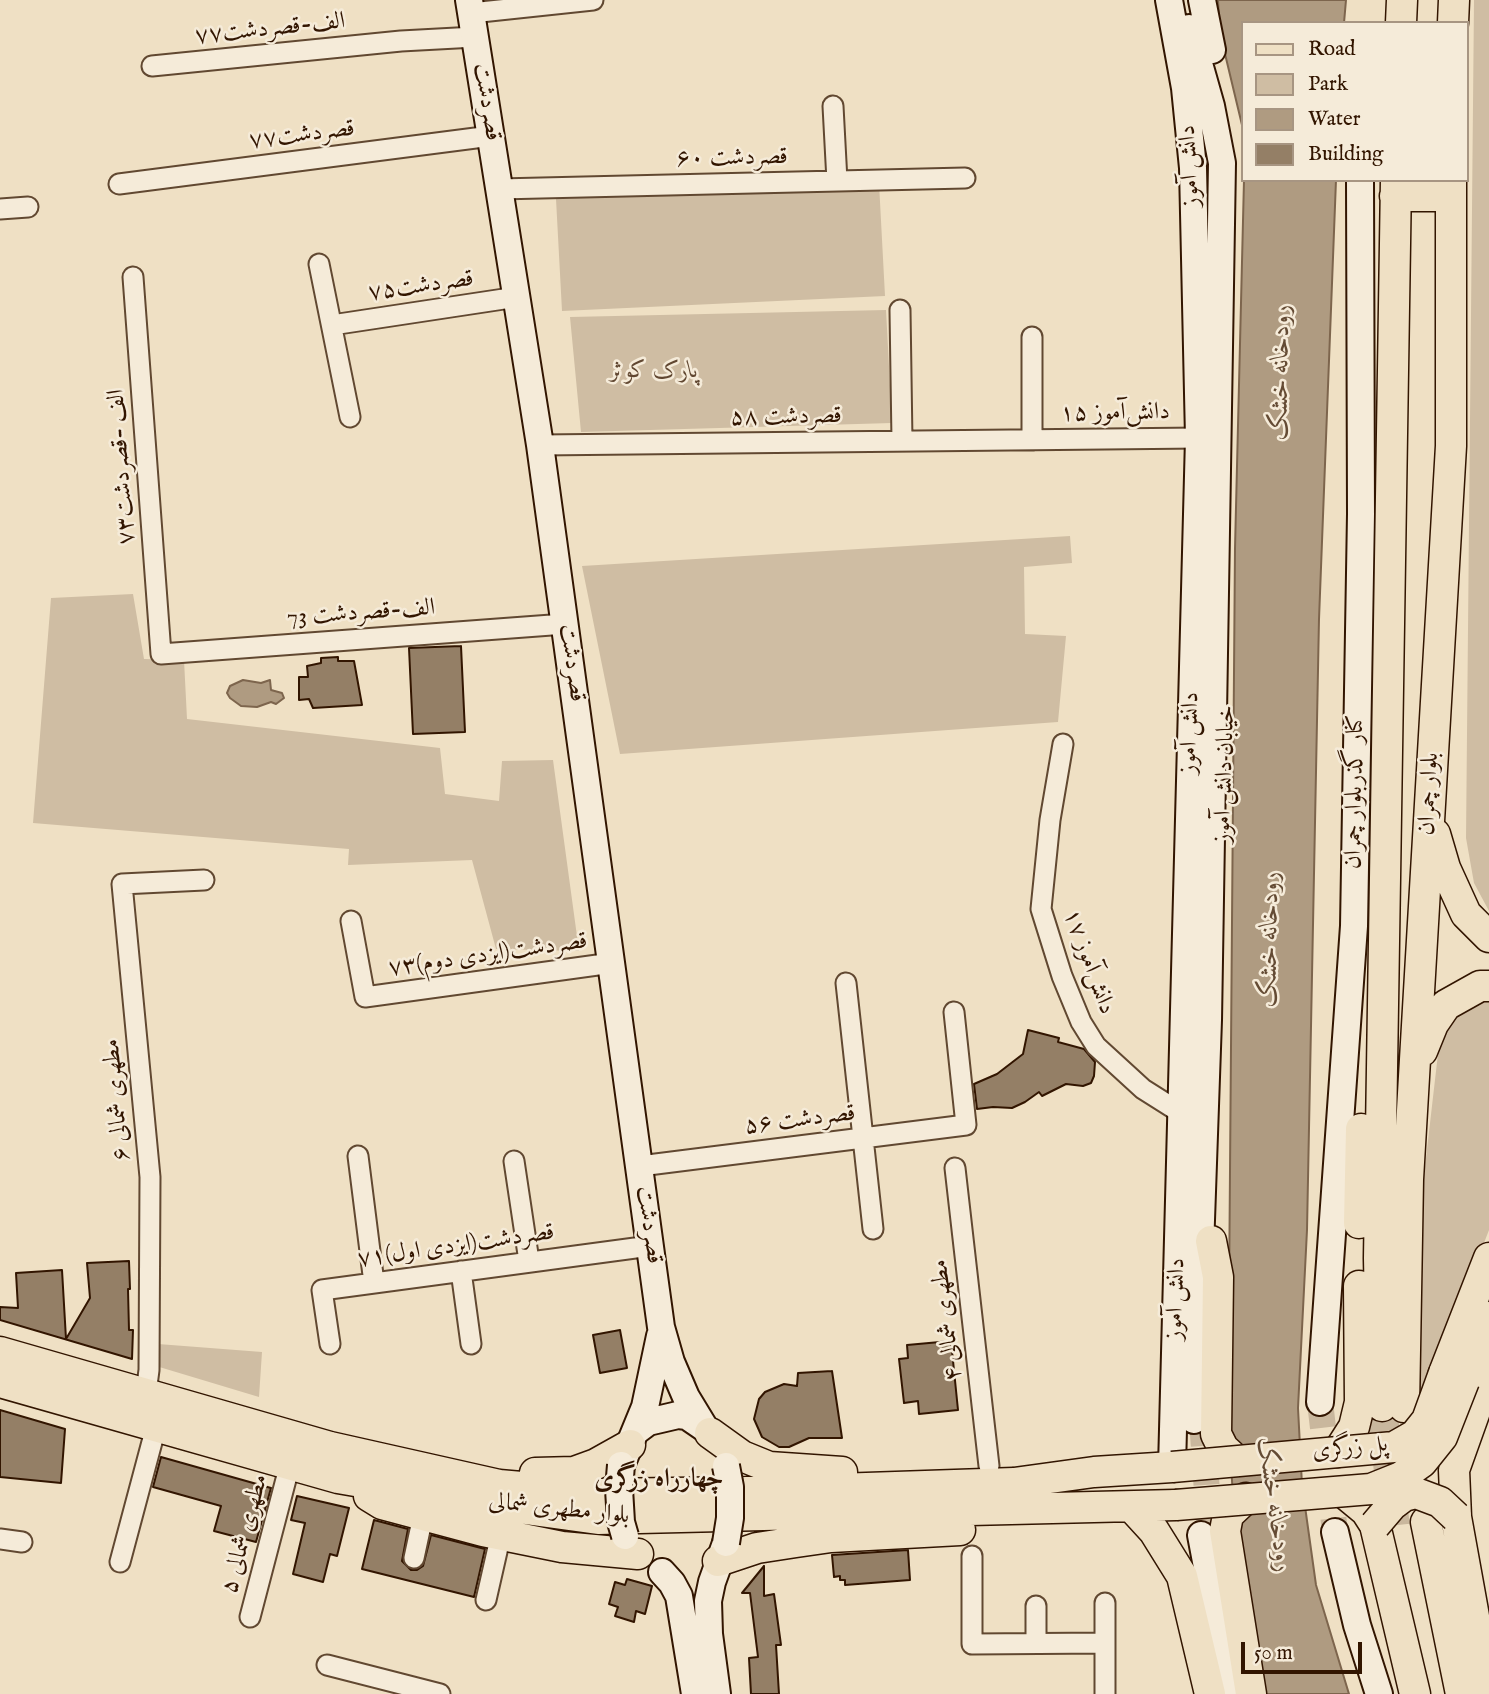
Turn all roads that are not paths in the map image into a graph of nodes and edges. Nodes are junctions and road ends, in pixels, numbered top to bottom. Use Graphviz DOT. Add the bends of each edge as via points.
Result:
graph roads {
  1 [pos="593,0"];
  2 [pos="1169,0"];
  3 [pos="1180,0"];
  4 [pos="1202,0"];
  5 [pos="1400,0"];
  6 [pos="1454,0"];
  7 [pos="472,17"];
  8 [pos="1391,21"];
  9 [pos="1401,21"];
  10 [pos="1453,21"];
  11 [pos="152,66"];
  12 [pos="833,106"];
  13 [pos="1223,127"];
  14 [pos="491,136"];
  15 [pos="965,178"];
  16 [pos="837,181"];
  17 [pos="1360,182"];
  18 [pos="119,184"];
  19 [pos="1395,188"];
  20 [pos="1450,188"];
  21 [pos="499,189"];
  22 [pos="28,208"];
  23 [pos="0,209"];
  24 [pos="319,264"];
  25 [pos="133,277"];
  26 [pos="517,297"];
  27 [pos="900,310"];
  28 [pos="332,325"];
  29 [pos="1032,337"];
  30 [pos="350,417"];
  31 [pos="1199,438"];
  32 [pos="1032,440"];
  33 [pos="902,441"];
  34 [pos="540,445"];
  35 [pos="565,624"];
  36 [pos="161,654"];
  37 [pos="1063,744"];
  38 [pos="1429,804"];
  39 [pos="1385,805"];
  40 [pos="204,880"];
  41 [pos="351,921"];
  42 [pos="1489,937"];
  43 [pos="612,963"];
  44 [pos="846,983"];
  45 [pos="1489,986"];
  46 [pos="954,1012"];
  47 [pos="1416,1067"];
  48 [pos="1181,1113"];
  49 [pos="863,1138"];
  50 [pos="358,1156"];
  51 [pos="514,1161"];
  52 [pos="640,1166"];
  53 [pos="955,1168"];
  54 [pos="873,1229"];
  55 [pos="1211,1241"];
  56 [pos="650,1246"];
  57 [pos="1489,1258"];
  58 [pos="529,1261"];
  59 [pos="461,1270"];
  60 [pos="374,1283"];
  61 [pos="1489,1317"];
  62 [pos="662,1327"];
  63 [pos="330,1344"];
  64 [pos="471,1344"];
  65 [pos="0,1352"];
  66 [pos="1466,1375"];
  67 [pos="0,1381"];
  68 [pos="146,1393"];
  69 [pos="1320,1402"];
  70 [pos="1204,1417"];
  71 [pos="156,1427"];
  72 [pos="707,1429"];
  73 [pos="330,1447"];
  74 [pos="629,1447"];
  75 [pos="1338,1451"];
  76 [pos="1236,1460"];
  77 [pos="290,1464"];
  78 [pos="989,1466"];
  79 [pos="1172,1467"];
  80 [pos="1094,1472"];
  81 [pos="338,1478"];
  82 [pos="1343,1492"];
  83 [pos="1246,1498"];
  84 [pos="1176,1505"];
  85 [pos="1132,1507"];
  86 [pos="1099,1508"];
  87 [pos="423,1516"];
  88 [pos="1457,1517"];
  89 [pos="1426,1522"];
  90 [pos="1385,1527"];
  91 [pos="1335,1532"];
  92 [pos="501,1534"];
  93 [pos="0,1539"];
  94 [pos="1212,1539"];
  95 [pos="22,1542"];
  96 [pos="631,1545"];
  97 [pos="722,1552"];
  98 [pos="972,1556"];
  99 [pos="414,1558"];
  100 [pos="120,1562"];
  101 [pos="662,1572"];
  102 [pos="486,1600"];
  103 [pos="1105,1604"];
  104 [pos="1035,1606"];
  105 [pos="250,1617"];
  106 [pos="1036,1643"];
  107 [pos="1105,1643"];
  108 [pos="327,1665"];
  109 [pos="440,1694"];
  110 [pos="695,1694"];
  111 [pos="717,1694"];
  112 [pos="1105,1694"];
  113 [pos="1210,1694"];
  114 [pos="1231,1694"];
  115 [pos="1240,1694"];
  116 [pos="1251,1694"];
  117 [pos="1379,1694"];
  118 [pos="1415,1694"];
  119 [pos="1435,1694"];
  120 [pos="1461,1694"];
  121 [pos="1488,1694"];
  1 -- 7 [label="street, ۷۷الف-قصردشت"];
  2 -- 31 [label="main road, دانش آموز" via="1193,168"];
  3 -- 13 [label="main road, دانش آموز"];
  4 -- 13 [label="main road, دانش آموز"];
  5 -- 8 [label="main road"];
  5 -- 9 [label="main road"];
  6 -- 10 [label="main road"];
  7 -- 11 [label="street, ۷۷الف-قصردشت" via="401,41"];
  7 -- 14 [label="main road, قصردشت"];
  12 -- 16 [label="street"];
  13 -- 55 [label="main road, خیابان دانش آموز" via="1234,161 1228,679"];
  13 -- 70 [label="main road, خیابان دانش آموز" via="1203,1192"];
  14 -- 18 [label="street, قصردشت۷۷"];
  14 -- 21 [label="main road, قصردشت"];
  15 -- 16 [label="street, ۶۰ قصردشت"];
  16 -- 21 [label="street, ۶۰ قصردشت"];
  17 -- 69 [label="main road, کنار گذربلوار چمران" via="1361,514 1354,926"];
  19 -- 20 [label="main road"];
  19 -- 39 [label="main road, بلوار چمران"];
  20 -- 38 [label="main road, بلوار چمران" via="1451,446"];
  21 -- 26 [label="main road, قصردشت"];
  22 -- 23 [label="street"];
  24 -- 28 [label="street"];
  25 -- 36 [label="street, الف -قصردشت۷۳"];
  26 -- 28 [label="street, قصردشت۷۵"];
  26 -- 34 [label="main road, قصردشت"];
  27 -- 33 [label="street"];
  28 -- 30 [label="street"];
  29 -- 32 [label="street"];
  31 -- 32 [label="street, دانش‌آموز ۱۵"];
  31 -- 48 [label="main road, دانش آموز"];
  32 -- 33 [label="street, قصردشت ۵۸"];
  33 -- 34 [label="street, قصردشت ۵۸"];
  34 -- 35 [label="main road, قصردشت"];
  35 -- 36 [label="street, 73 الف-قصردشت"];
  35 -- 43 [label="main road, قصردشت"];
  37 -- 48 [label="street, دانش‌آموز ۱۷" via="1041,909 1062,976 1096,1046 1143,1089"];
  38 -- 42 [label="main road" via="1444,868 1466,915"];
  38 -- 47 [label="main road, بلوار چمران"];
  39 -- 47 [label="main road, بلوار چمران" via="1379,1258 1393,1407"];
  39 -- 75 [label="main road" via="1371,856 1359,1174 1360,1402 1354,1427"];
  40 -- 68 [label="street, ۶ مطهری شمالی" via="122,884 150,1177"];
  41 -- 43 [label="street, ۷۳قصردشت(ایزدی دوم)" via="365,997"];
  43 -- 52 [label="main road, قصردشت"];
  44 -- 49 [label="street"];
  45 -- 47 [label="main road" via="1480,986 1446,1005"];
  46 -- 49 [label="street, ۵۶ قصردشت" via="966,1125"];
  48 -- 79 [label="main road, دانش آموز"];
  49 -- 52 [label="street, ۵۶ قصردشت"];
  49 -- 54 [label="street"];
  50 -- 60 [label="street"];
  51 -- 58 [label="street"];
  52 -- 56 [label="main road, قصردشت"];
  53 -- 78 [label="street, ۴ مطهری شمالی"];
  55 -- 70 [label="main road" via="1218,1277"];
  56 -- 58 [label="street, ۷۱قصردشت(ایزدی اول)"];
  56 -- 62 [label="main road, قصردشت"];
  57 -- 66 [label="main road"];
  58 -- 59 [label="street, ۷۱قصردشت(ایزدی اول)"];
  59 -- 60 [label="street, ۷۱قصردشت(ایزدی اول)"];
  59 -- 64 [label="street"];
  60 -- 63 [label="street, ۷۱قصردشت(ایزدی اول)" via="322,1290"];
  61 -- 66 [label="main road"];
  62 -- 72 [label="main road" via="670,1362"];
  62 -- 74 [label="main road" via="645,1407"];
  65 -- 68 [label="main road, بلوار مطهرى شمالى"];
  66 -- 75 [label="main road, پل زرگری, bridge" via="1415,1435 1394,1447"];
  66 -- 82 [label="main road, پل زرگری, bridge" via="1443,1437 1422,1462 1371,1489"];
  66 -- 88 [label="main road" via="1454,1470"];
  67 -- 71 [label="main road, بلوار مطهرى شمالى"];
  68 -- 73 [label="main road, بلوار مطهرى شمالى"];
  70 -- 76 [label="main road"];
  71 -- 77 [label="main road, بلوار مطهرى شمالى"];
  71 -- 100 [label="street"];
  72 -- 74 [label="main road" via="678,1415 648,1422"];
  72 -- 78 [label="main road" via="742,1457 769,1467 831,1472"];
  72 -- 97 [label="main road, bridge" via="723,1454 730,1487 730,1518"];
  73 -- 74 [label="main road" via="385,1440 489,1467 538,1474 574,1472"];
  73 -- 80 [label="main road, بلوار مطهرى شمالى" via="499,1485 600,1494 1014,1483"];
  74 -- 96 [label="main road, bridge" via="620,1511"];
  75 -- 76 [label="main road, پل زرگری, bridge"];
  76 -- 79 [label="main road, پل زرگری, bridge"];
  77 -- 81 [label="main road, بلوار مطهرى شمالى"];
  77 -- 105 [label="street, ۵ مطهری شمالی"];
  78 -- 80 [label="main road"];
  79 -- 80 [label="main road, بلوار مطهرى شمالى"];
  81 -- 86 [label="main road, بلوار مطهرى شمالى" via="598,1519"];
  81 -- 87 [label="main road" via="382,1504"];
  82 -- 83 [label="main road, پل زرگری, bridge"];
  82 -- 90 [label="main road"];
  83 -- 84 [label="main road, پل زرگری, bridge"];
  83 -- 94 [label="main road" via="1228,1515 1225,1531"];
  84 -- 85 [label="main road, بلوار مطهرى شمالى"];
  85 -- 86 [label="main road, بلوار مطهرى شمالى"];
  85 -- 113 [label="main road" via="1154,1531 1182,1576"];
  86 -- 97 [label="main road" via="1020,1527 831,1537"];
  87 -- 92 [label="main road"];
  87 -- 99 [label="street"];
  88 -- 90 [label="main road, bridge" via="1440,1502 1416,1493 1392,1505"];
  88 -- 121 [label="main road"];
  89 -- 120 [label="main road"];
  90 -- 118 [label="main road"];
  90 -- 119 [label="main road"];
  91 -- 117 [label="main road"];
  92 -- 96 [label="main road" via="562,1547"];
  92 -- 102 [label="street"];
  93 -- 95 [label="street"];
  94 -- 114 [label="main road"];
  94 -- 115 [label="main road"];
  94 -- 116 [label="main road"];
  96 -- 101 [label="main road"];
  97 -- 101 [label="main road" via="703,1572 688,1578"];
  97 -- 111 [label="main road" via="708,1601"];
  98 -- 106 [label="street" via="972,1644"];
  101 -- 110 [label="main road" via="679,1596"];
  103 -- 107 [label="street"];
  104 -- 106 [label="street"];
  106 -- 107 [label="street"];
  107 -- 112 [label="street"];
  108 -- 109 [label="street"];
}
